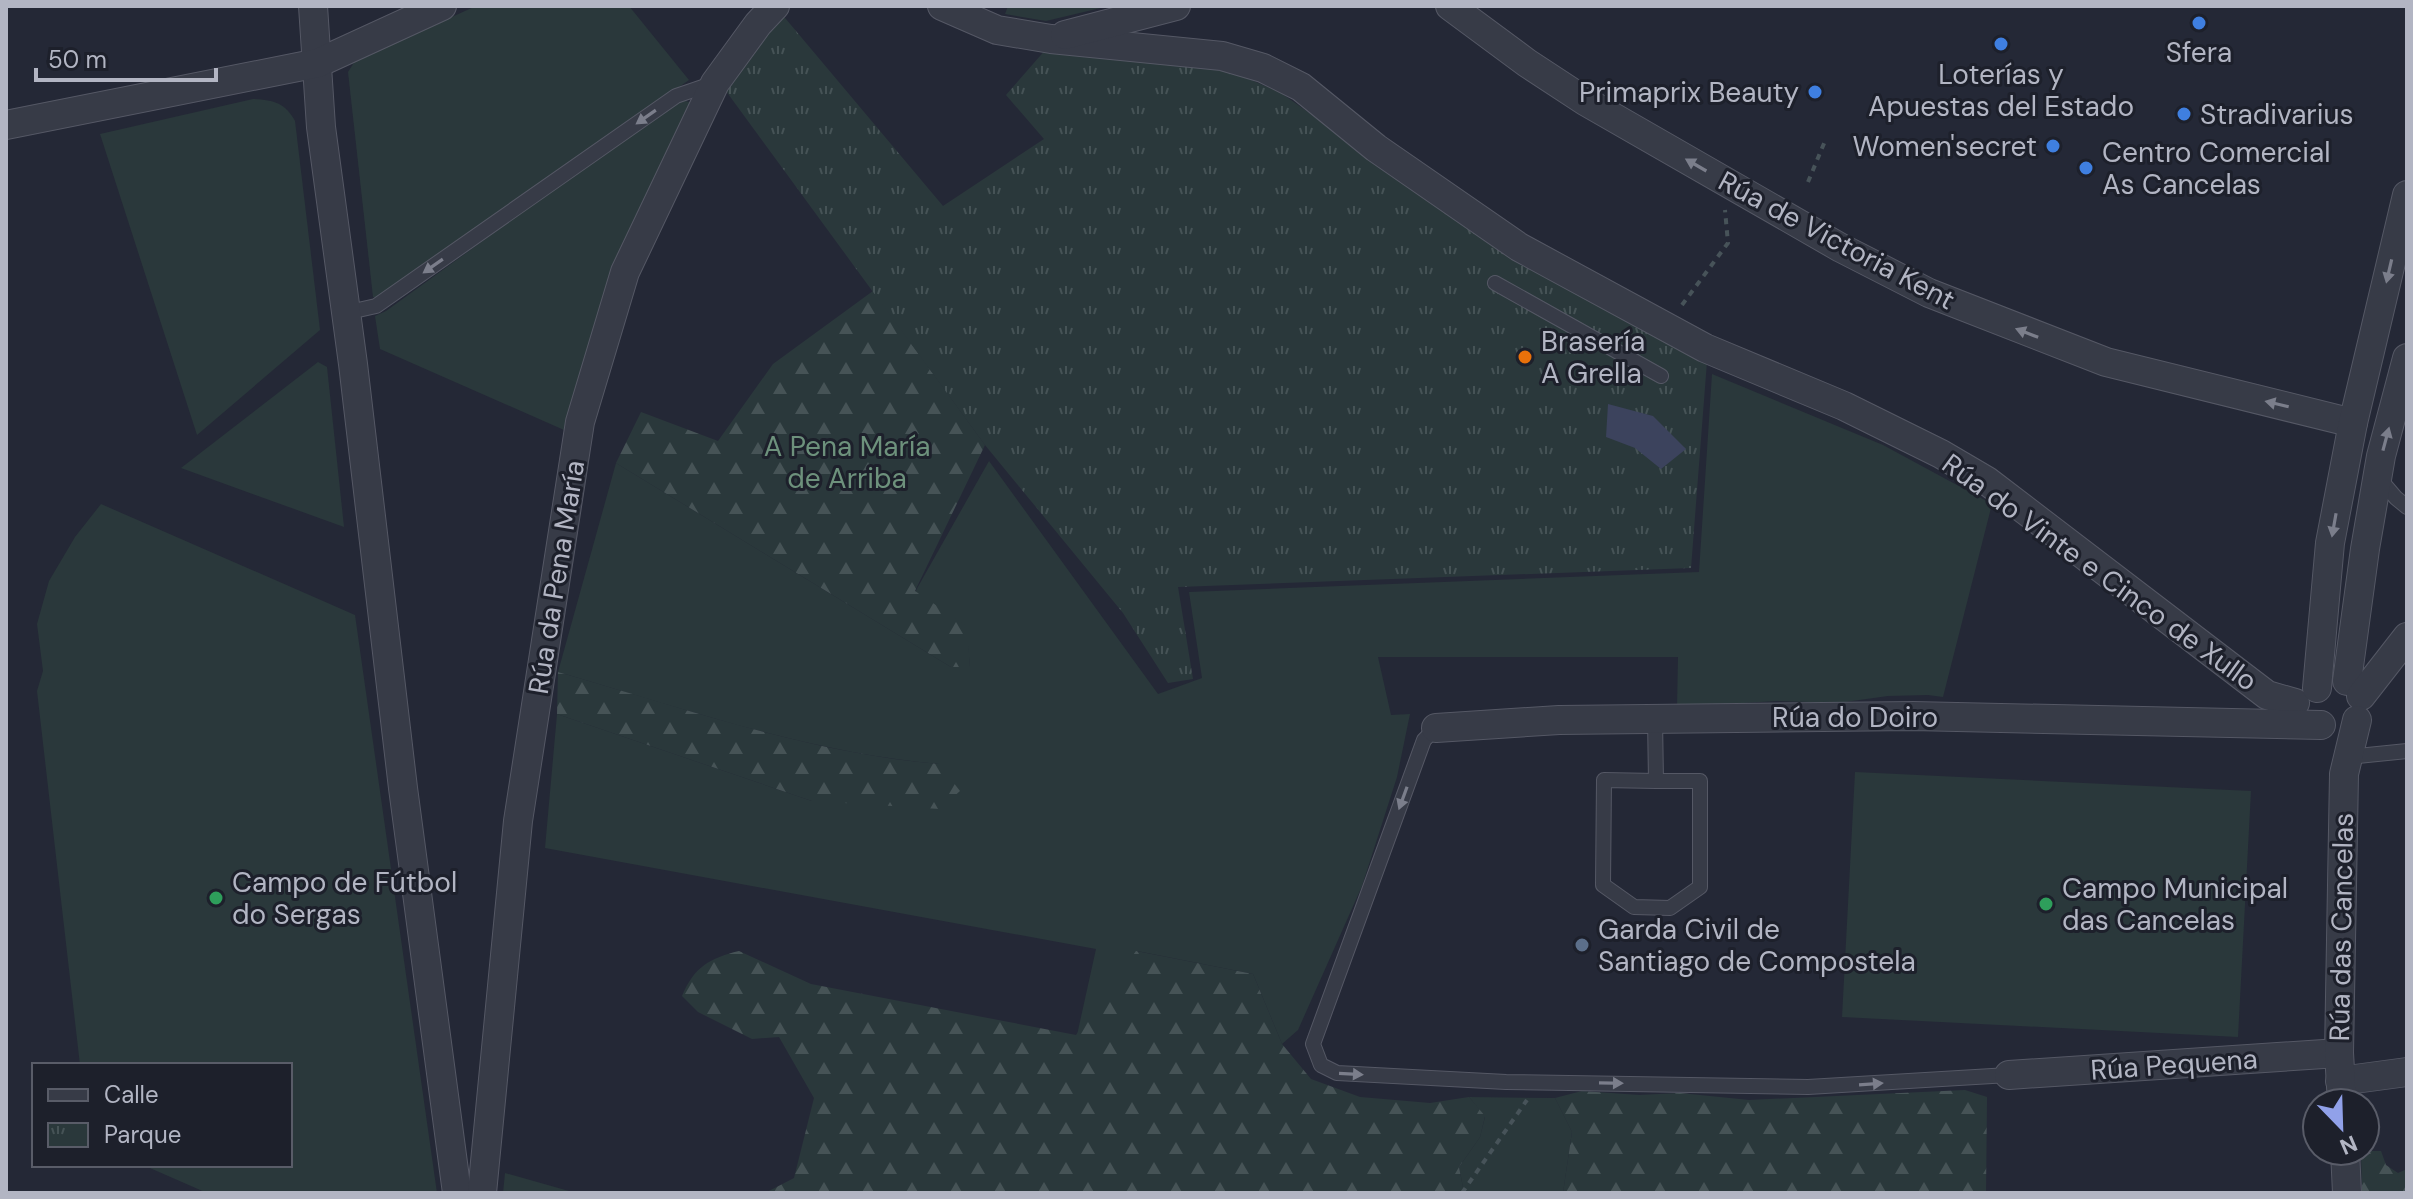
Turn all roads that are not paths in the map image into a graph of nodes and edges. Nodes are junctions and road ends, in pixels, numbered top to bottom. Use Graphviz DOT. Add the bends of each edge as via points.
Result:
graph roads {
  1 [pos="313,6"];
  2 [pos="442,6"];
  3 [pos="775,6"];
  4 [pos="942,6"];
  5 [pos="1176,6"];
  6 [pos="1450,6"];
  7 [pos="1051,39"];
  8 [pos="318,63"];
  9 [pos="715,83"];
  10 [pos="6,125"];
  11 [pos="2407,195"];
  12 [pos="1495,283"];
  13 [pos="345,313"];
  14 [pos="2407,358"];
  15 [pos="1661,376"];
  16 [pos="2353,423"];
  17 [pos="2378,477"];
  18 [pos="2407,507"];
  19 [pos="2404,641"];
  20 [pos="2354,695"];
  21 [pos="2308,696"];
  22 [pos="2270,709"];
  23 [pos="1655,719"];
  24 [pos="2324,727"];
  25 [pos="1436,728"];
  26 [pos="2407,751"];
  27 [pos="2346,765"];
  28 [pos="1656,781"];
  29 [pos="2339,1053"];
  30 [pos="2407,1072"];
  31 [pos="2009,1075"];
  32 [pos="2341,1087"];
  33 [pos="2358,1087"];
  34 [pos="2346,1167"];
  35 [pos="457,1193"];
  36 [pos="482,1193"];
  37 [pos="2347,1193"];
  1 -- 8 [label="street"];
  2 -- 8 [label="street"];
  3 -- 9 [label="street, Rúa da Pena María"];
  4 -- 7 [label="street, Rúa do Vinte e Cinco de Xullo" via="997,30"];
  5 -- 7 [label="street"];
  16 -- 6 [label="street, Rúa de Victoria Kent, one-way" via="2074,351 1929,293 1558,84"];
  7 -- 22 [label="street, Rúa do Vinte e Cinco de Xullo" via="1222,56 1301,87 1376,148 1519,247 1705,348 1844,406 1987,481"];
  8 -- 10 [label="street"];
  8 -- 13 [label="street"];
  9 -- 13 [label="lane, one-way" via="676,96 376,306"];
  9 -- 36 [label="street, Rúa da Pena María" via="625,272 580,422 518,821"];
  11 -- 16 [label="street, one-way"];
  12 -- 15 [label="lane"];
  13 -- 35 [label="street"];
  17 -- 14 [label="street, Rúa das Cancelas, one-way"];
  16 -- 21 [label="street, one-way"];
  17 -- 18 [label="lane"];
  17 -- 20 [label="street, Rúa das Cancelas" via="2365,549"];
  19 -- 20 [label="street"];
  20 -- 21 [label="street" via="2331,680"];
  20 -- 24 [label="street" via="2344,730"];
  20 -- 27 [label="street, Rúa das Cancelas"];
  21 -- 22 [label="street, Rúa do Vinte e Cinco de Xullo"];
  21 -- 24 [label="street"];
  22 -- 23 [label="street, Rúa do Doiro"];
  22 -- 24 [label="street, Rúa do Doiro"];
  23 -- 25 [label="street, Rúa do Doiro"];
  23 -- 28 [label="lane"];
  24 -- 27 [label="street, Rúa das Cancelas"];
  25 -- 31 [label="lane, one-way" via="1424,740 1313,1044 1321,1065 1337,1073 1539,1082 1832,1086"];
  26 -- 27 [label="lane"];
  27 -- 29 [label="street, Rúa das Cancelas"];
  28 -- 28 [label="lane" via="1604,780 1603,885 1634,907 1670,908 1700,887 1700,781"];
  29 -- 31 [label="street, Rúa Pequena"];
  29 -- 32 [label="street, Rúa das Cancelas"];
  30 -- 33 [label="street"];
  34 -- 37 [label="street"];
}
